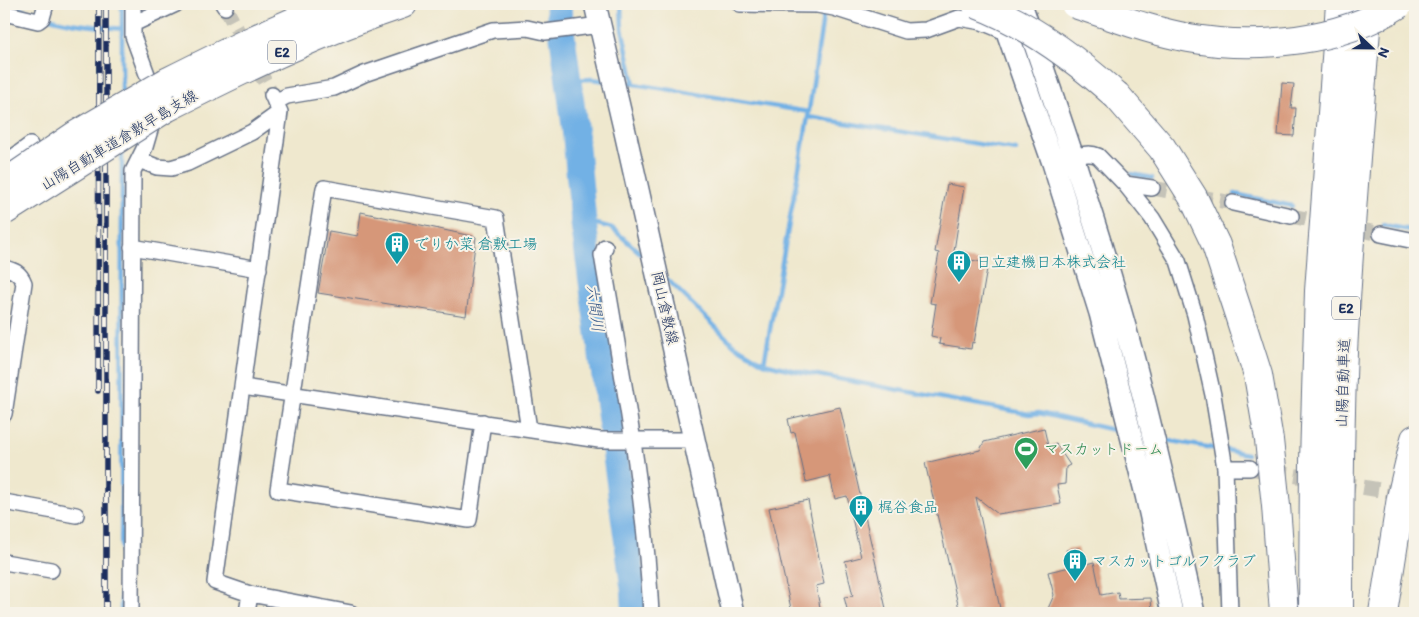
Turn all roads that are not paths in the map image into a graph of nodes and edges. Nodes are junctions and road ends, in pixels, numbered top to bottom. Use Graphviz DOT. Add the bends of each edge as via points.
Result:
graph roads {
  1 [pos="133,4"];
  2 [pos="176,4"];
  3 [pos="338,4"];
  4 [pos="403,4"];
  5 [pos="740,4"];
  6 [pos="976,4"];
  7 [pos="997,4"];
  8 [pos="1021,4"];
  9 [pos="1075,4"];
  10 [pos="1340,4"];
  11 [pos="1368,4"];
  12 [pos="1399,4"];
  13 [pos="836,7"];
  14 [pos="599,10"];
  15 [pos="44,11"];
  16 [pos="4,13"];
  17 [pos="133,24"];
  18 [pos="1006,32"];
  19 [pos="166,95"];
  20 [pos="276,103"];
  21 [pos="30,146"];
  22 [pos="1074,157"];
  23 [pos="138,160"];
  24 [pos="1053,163"];
  25 [pos="4,164"];
  26 [pos="4,184"];
  27 [pos="1125,184"];
  28 [pos="1152,188"];
  29 [pos="1233,203"];
  30 [pos="4,211"];
  31 [pos="1291,216"];
  32 [pos="1381,234"];
  33 [pos="1415,241"];
  34 [pos="132,247"];
  35 [pos="605,247"];
  36 [pos="4,268"];
  37 [pos="259,270"];
  38 [pos="243,387"];
  39 [pos="293,396"];
  40 [pos="4,414"];
  41 [pos="483,422"];
  42 [pos="528,429"];
  43 [pos="1415,439"];
  44 [pos="695,440"];
  45 [pos="629,441"];
  46 [pos="1223,457"];
  47 [pos="1250,468"];
  48 [pos="4,502"];
  49 [pos="76,515"];
  50 [pos="4,562"];
  51 [pos="51,570"];
  52 [pos="250,594"];
  53 [pos="132,613"];
  54 [pos="247,613"];
  55 [pos="345,613"];
  56 [pos="651,613"];
  57 [pos="733,613"];
  58 [pos="1172,613"];
  59 [pos="1194,613"];
  60 [pos="1230,613"];
  61 [pos="1284,613"];
  62 [pos="1313,613"];
  63 [pos="1339,613"];
  64 [pos="1383,613"];
  1 -- 17 [label="street"];
  2 -- 17 [label="street"];
  3 -- 19 [label="highway, 山陽自動車道倉敷早島支線 / E2" via="228,51"];
  4 -- 19 [label="highway, 山陽自動車道倉敷早島支線 / E2" via="321,34 241,70"];
  5 -- 13 [label="street"];
  6 -- 61 [label="highway, bridge" via="1037,35 1117,96 1162,148 1193,197 1216,245 1258,375 1269,440"];
  7 -- 18 [label="street"];
  8 -- 22 [label="street"];
  9 -- 12 [label="highway, bridge" via="1187,37 1232,43 1297,40 1330,33 1362,23"];
  10 -- 62 [label="highway, 山陽自動車道 / E2" via="1319,291"];
  11 -- 63 [label="highway, 山陽自動車道 / E2" via="1343,354"];
  13 -- 18 [label="street" via="906,31 926,30 958,18 982,22"];
  14 -- 20 [label="street" via="572,30 492,30 364,74 334,88 287,96"];
  14 -- 44 [label="street, 岡山倉敷線"];
  15 -- 16 [label="street" via="38,21"];
  17 -- 23 [label="street" via="133,36 155,96 152,123"];
  18 -- 24 [label="street"];
  19 -- 26 [label="highway, 山陽自動車道倉敷早島支線 / E2, bridge" via="76,135"];
  19 -- 30 [label="highway, 山陽自動車道倉敷早島支線 / E2, bridge"];
  20 -- 23 [label="street" via="252,132 188,163 171,168"];
  20 -- 37 [label="street"];
  21 -- 25 [label="street"];
  22 -- 24 [label="street"];
  22 -- 27 [label="street" via="1098,156"];
  22 -- 59 [label="street" via="1130,344"];
  23 -- 34 [label="street" via="132,171"];
  24 -- 58 [label="street" via="1100,313"];
  27 -- 28 [label="street"];
  27 -- 46 [label="street" via="1152,218 1178,262 1213,395"];
  29 -- 31 [label="street"];
  32 -- 33 [label="street"];
  34 -- 37 [label="street"];
  34 -- 53 [label="street"];
  35 -- 45 [label="street" via="602,255"];
  36 -- 40 [label="street" via="21,275 24,283"];
  37 -- 38 [label="street"];
  38 -- 39 [label="street"];
  38 -- 52 [label="street" via="215,582"];
  39 -- 41 [label="street"];
  39 -- 41 [label="street" via="278,490 469,520"];
  39 -- 42 [label="street" via="324,188 496,218"];
  41 -- 42 [label="street"];
  42 -- 45 [label="street" via="602,441"];
  43 -- 64 [label="highway" via="1401,498"];
  44 -- 45 [label="street"];
  44 -- 57 [label="street, 岡山倉敷線"];
  45 -- 56 [label="street" via="649,572"];
  46 -- 47 [label="street"];
  46 -- 60 [label="street"];
  48 -- 49 [label="street"];
  50 -- 51 [label="street"];
  52 -- 54 [label="street"];
  52 -- 55 [label="street"];
}
